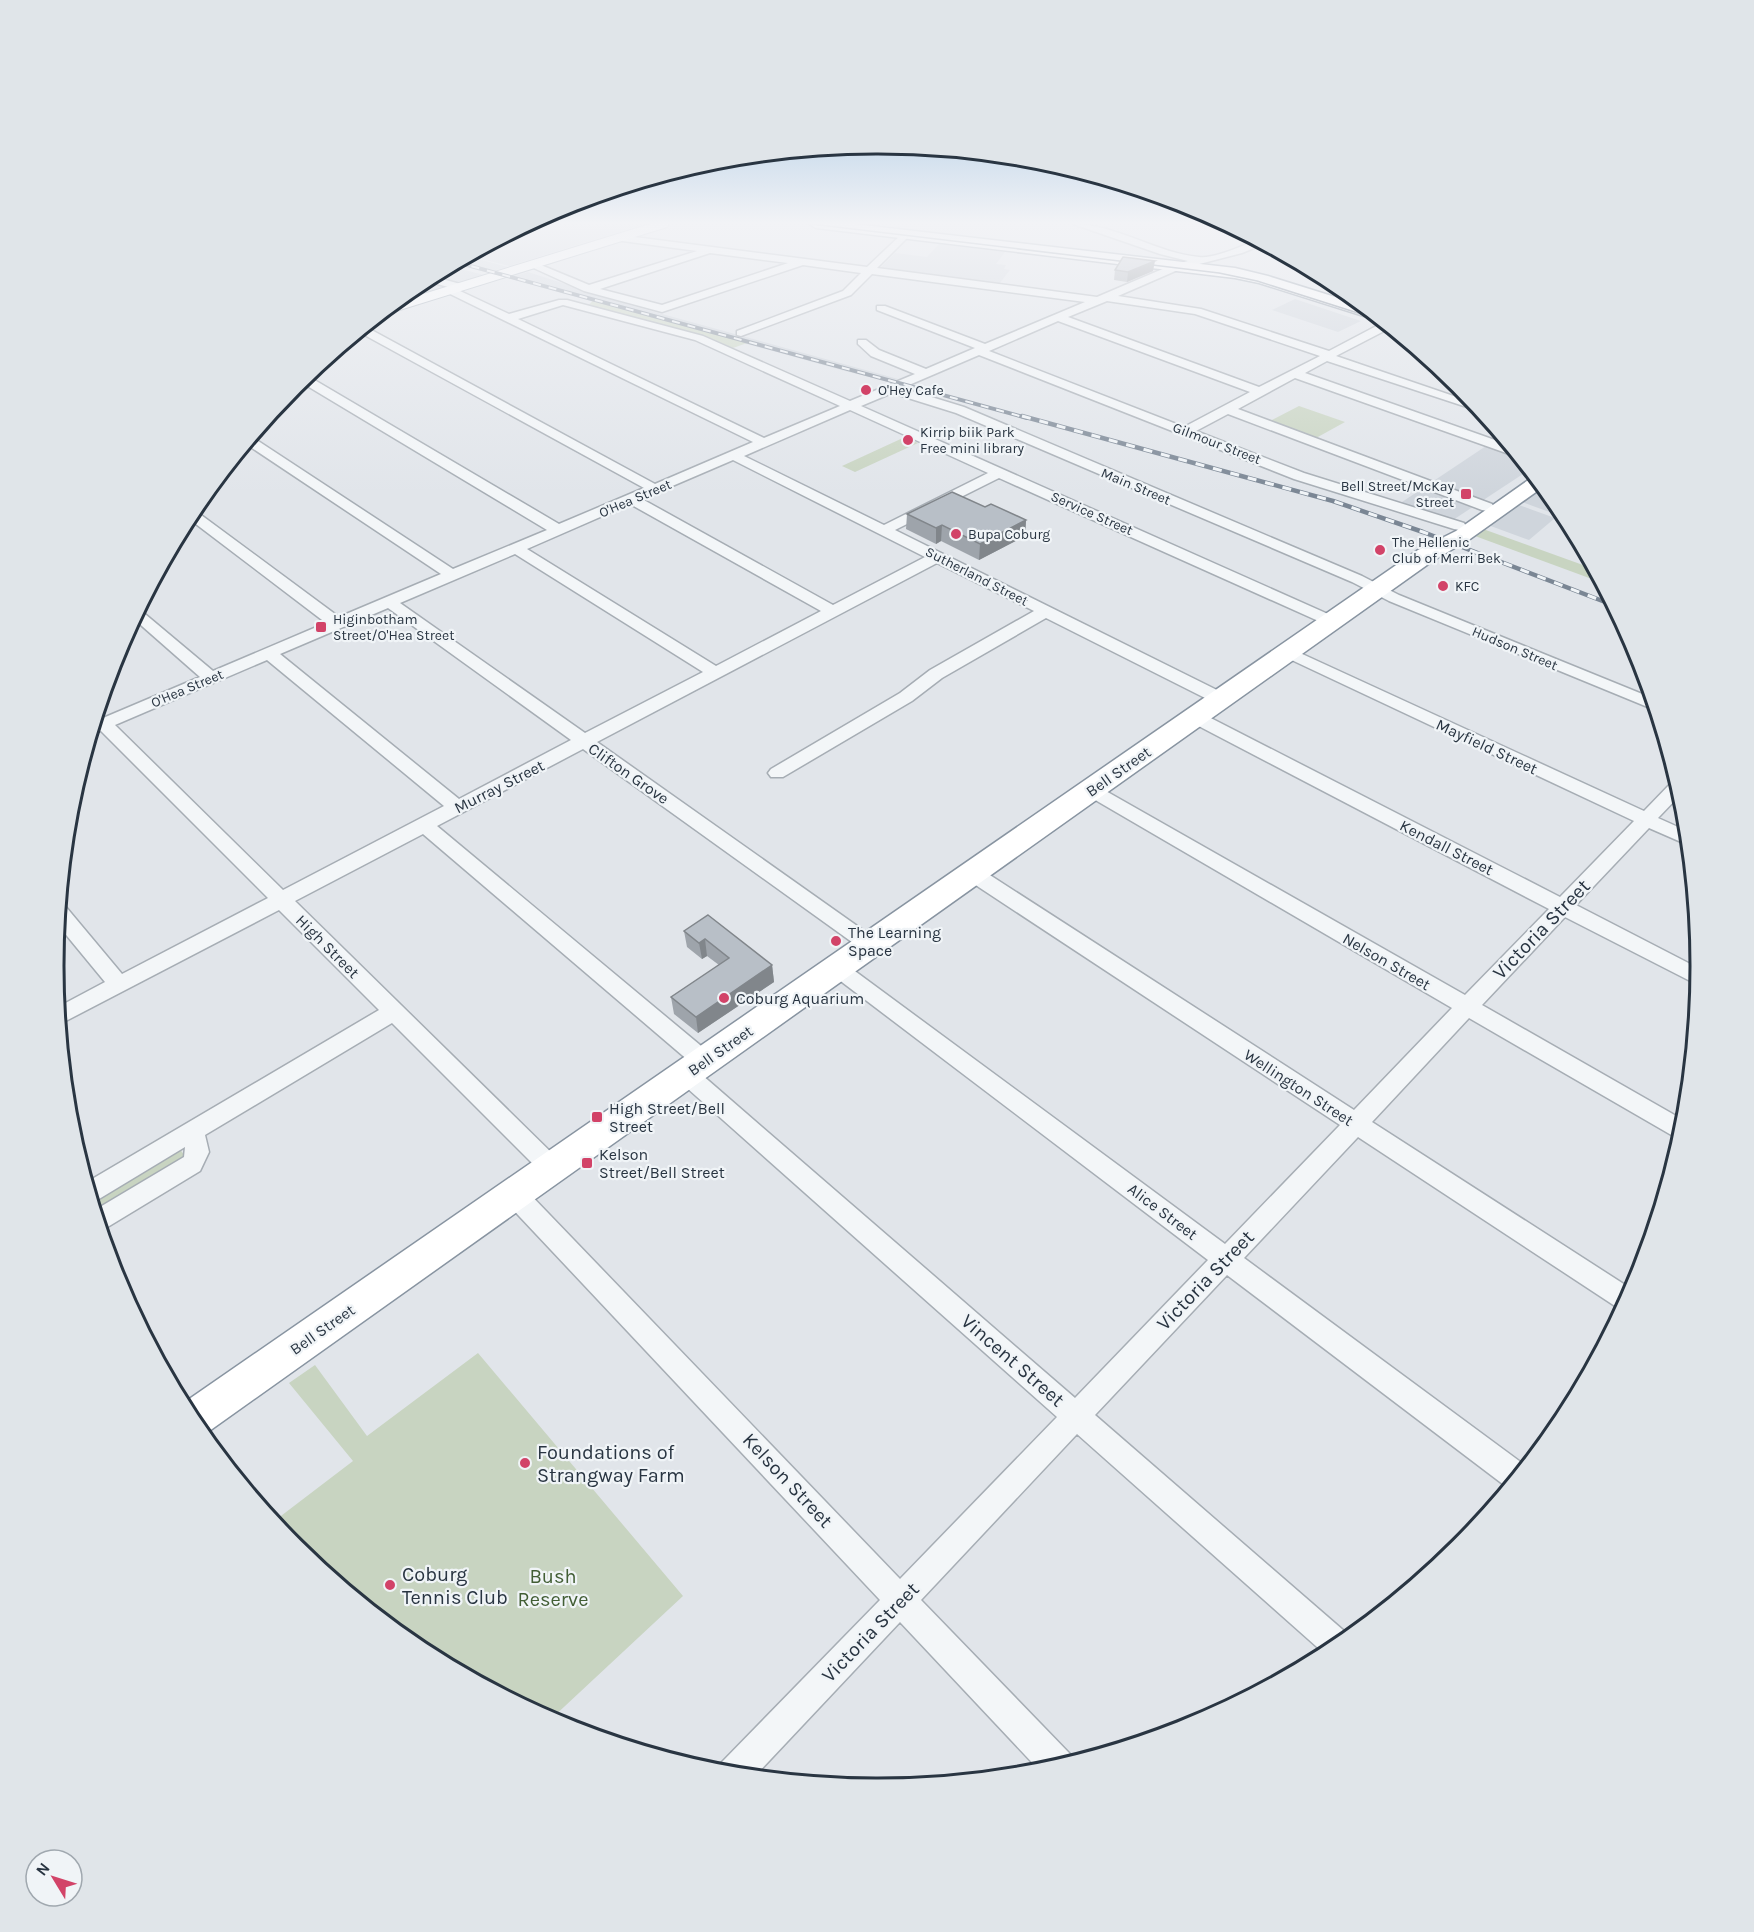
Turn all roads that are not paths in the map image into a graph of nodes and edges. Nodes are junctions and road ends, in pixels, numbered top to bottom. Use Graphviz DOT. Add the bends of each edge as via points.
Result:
graph roads {
  1 [pos="501,314"];
  2 [pos="520,314"];
  3 [pos="609,314"];
  4 [pos="791,314"];
  5 [pos="896,314"];
  6 [pos="1064,314"];
  7 [pos="1206,314"];
  8 [pos="1352,314"];
  9 [pos="1057,317"];
  10 [pos="508,318"];
  11 [pos="1370,320"];
  12 [pos="1381,328"];
  13 [pos="368,332"];
  14 [pos="741,333"];
  15 [pos="862,342"];
  16 [pos="982,349"];
  17 [pos="1327,356"];
  18 [pos="927,374"];
  19 [pos="1295,374"];
  20 [pos="311,383"];
  21 [pos="893,389"];
  22 [pos="1260,392"];
  23 [pos="1463,403"];
  24 [pos="852,406"];
  25 [pos="1227,409"];
  26 [pos="1186,431"];
  27 [pos="763,442"];
  28 [pos="255,444"];
  29 [pos="1502,447"];
  30 [pos="733,455"];
  31 [pos="1000,472"];
  32 [pos="1527,478"];
  33 [pos="1532,486"];
  34 [pos="655,489"];
  35 [pos="631,499"];
  36 [pos="1487,507"];
  37 [pos="199,519"];
  38 [pos="1459,526"];
  39 [pos="558,530"];
  40 [pos="885,530"];
  41 [pos="516,548"];
  42 [pos="1426,555"];
  43 [pos="938,556"];
  44 [pos="452,575"];
  45 [pos="1377,589"];
  46 [pos="388,602"];
  47 [pos="1046,610"];
  48 [pos="833,611"];
  49 [pos="143,619"];
  50 [pos="1331,621"];
  51 [pos="338,624"];
  52 [pos="1287,652"];
  53 [pos="269,653"];
  54 [pos="716,673"];
  55 [pos="211,678"];
  56 [pos="1221,699"];
  57 [pos="1645,701"];
  58 [pos="1195,717"];
  59 [pos="102,724"];
  60 [pos="101,728"];
  61 [pos="584,741"];
  62 [pos="777,773"];
  63 [pos="1091,790"];
  64 [pos="1671,793"];
  65 [pos="457,807"];
  66 [pos="1645,820"];
  67 [pos="424,825"];
  68 [pos="1679,836"];
  69 [pos="972,873"];
  70 [pos="281,900"];
  71 [pos="1563,907"];
  72 [pos="66,920"];
  73 [pos="870,945"];
  74 [pos="837,968"];
  75 [pos="1690,973"];
  76 [pos="119,985"];
  77 [pos="1467,1007"];
  78 [pos="393,1012"];
  79 [pos="66,1013"];
  80 [pos="695,1068"];
  81 [pos="1356,1123"];
  82 [pos="1674,1126"];
  83 [pos="192,1132"];
  84 [pos="552,1168"];
  85 [pos="96,1189"];
  86 [pos="514,1194"];
  87 [pos="105,1217"];
  88 [pos="1225,1259"];
  89 [pos="1620,1295"];
  90 [pos="200,1415"];
  91 [pos="1076,1416"];
  92 [pos="1511,1474"];
  93 [pos="900,1600"];
  94 [pos="1332,1639"];
  95 [pos="1052,1759"];
  96 [pos="741,1767"];
  1 -- 10 [label="street"];
  2 -- 10 [label="street, Service Street"];
  3 -- 24 [label="street, Service Street" via="699,338"];
  4 -- 14 [label="street"];
  5 -- 16 [label="street, Gilmour Street"];
  6 -- 9 [label="street, O'Hea Street"];
  7 -- 17 [label="street"];
  8 -- 11 [label="highway"];
  9 -- 16 [label="street, O'Hea Street"];
  9 -- 22 [label="street"];
  10 -- 27 [label="street"];
  12 -- 17 [label="street"];
  13 -- 34 [label="street"];
  15 -- 18 [label="street" via="875,353"];
  16 -- 18 [label="street, O'Hea Street"];
  16 -- 26 [label="street, Gilmour Street"];
  17 -- 19 [label="street"];
  17 -- 23 [label="street"];
  18 -- 21 [label="street, O'Hea Street"];
  19 -- 22 [label="street"];
  19 -- 29 [label="street"];
  20 -- 39 [label="street"];
  21 -- 24 [label="street, O'Hea Street"];
  21 -- 45 [label="street, Main Street" via="981,419"];
  22 -- 25 [label="street"];
  24 -- 27 [label="street, O'Hea Street"];
  24 -- 31 [label="street, Service Street"];
  25 -- 26 [label="street"];
  25 -- 36 [label="street"];
  26 -- 38 [label="street, Gilmour Street" via="1299,476"];
  27 -- 30 [label="street, O'Hea Street"];
  28 -- 44 [label="street"];
  30 -- 34 [label="street, O'Hea Street"];
  30 -- 40 [label="street, Sutherland Street"];
  31 -- 40 [label="street"];
  31 -- 50 [label="street, Service Street"];
  32 -- 36 [label="highway, Bell Street"];
  33 -- 42 [label="highway, Bell Street" via="1463,535"];
  34 -- 35 [label="street, O'Hea Street"];
  35 -- 39 [label="street, O'Hea Street"];
  35 -- 48 [label="street"];
  36 -- 38 [label="highway, Bell Street"];
  37 -- 51 [label="street"];
  38 -- 42 [label="highway, Bell Street" via="1435,543"];
  39 -- 41 [label="street, O'Hea Street"];
  40 -- 43 [label="street, Sutherland Street"];
  41 -- 44 [label="street, O'Hea Street"];
  41 -- 54 [label="street"];
  42 -- 45 [label="highway, Bell Street"];
  43 -- 47 [label="street, Sutherland Street"];
  43 -- 48 [label="street, Murray Street"];
  44 -- 46 [label="street, O'Hea Street"];
  45 -- 50 [label="highway, Bell Street"];
  45 -- 57 [label="street, Hudson Street"];
  46 -- 51 [label="street, O'Hea Street"];
  46 -- 61 [label="street, Clifton Grove"];
  47 -- 56 [label="street, Sutherland Street"];
  47 -- 62 [label="street"];
  48 -- 54 [label="street, Murray Street"];
  49 -- 55 [label="street"];
  50 -- 52 [label="highway, Bell Street"];
  51 -- 53 [label="street, O'Hea Street"];
  52 -- 56 [label="highway, Bell Street"];
  52 -- 66 [label="street, Mayfield Street"];
  53 -- 55 [label="street, O'Hea Street"];
  53 -- 65 [label="street"];
  54 -- 61 [label="street, Murray Street"];
  55 -- 59 [label="street, O'Hea Street"];
  56 -- 58 [label="highway, Bell Street"];
  58 -- 63 [label="highway, Bell Street"];
  58 -- 71 [label="street, Kendall Street"];
  60 -- 70 [label="street, High Street"];
  61 -- 65 [label="street, Murray Street"];
  61 -- 73 [label="street, Clifton Grove"];
  63 -- 69 [label="highway, Bell Street"];
  63 -- 77 [label="street, Nelson Street"];
  64 -- 66 [label="street, Victoria Street"];
  65 -- 67 [label="street, Murray Street"];
  66 -- 68 [label="street, Mayfield Street"];
  66 -- 71 [label="street, Victoria Street"];
  67 -- 70 [label="street, Murray Street"];
  67 -- 80 [label="street, Vincent Street"];
  69 -- 73 [label="highway, Bell Street"];
  69 -- 81 [label="street, Wellington Street"];
  70 -- 76 [label="street, Murray Street"];
  70 -- 78 [label="street, High Street"];
  71 -- 75 [label="street, Kendall Street"];
  71 -- 77 [label="street, Victoria Street"];
  72 -- 76 [label="street"];
  73 -- 74 [label="highway, Bell Street"];
  74 -- 80 [label="highway, Bell Street"];
  74 -- 88 [label="street, Alice Street"];
  76 -- 79 [label="street, Murray Street"];
  77 -- 81 [label="street, Victoria Street"];
  77 -- 82 [label="street, Nelson Street"];
  78 -- 83 [label="street"];
  78 -- 84 [label="street, High Street"];
  80 -- 84 [label="highway, Bell Street"];
  80 -- 91 [label="street, Vincent Street"];
  81 -- 88 [label="street, Victoria Street"];
  81 -- 89 [label="street, Wellington Street"];
  83 -- 85 [label="street"];
  83 -- 87 [label="street" via="198,1150 192,1164"];
  84 -- 86 [label="highway, Bell Street"];
  86 -- 90 [label="highway, Bell Street"];
  86 -- 93 [label="street, Kelson Street"];
  88 -- 91 [label="street, Victoria Street"];
  88 -- 92 [label="street, Alice Street"];
  91 -- 93 [label="street, Victoria Street"];
  91 -- 94 [label="street, Vincent Street"];
  93 -- 95 [label="street, Kelson Street"];
  93 -- 96 [label="street, Victoria Street"];
}
